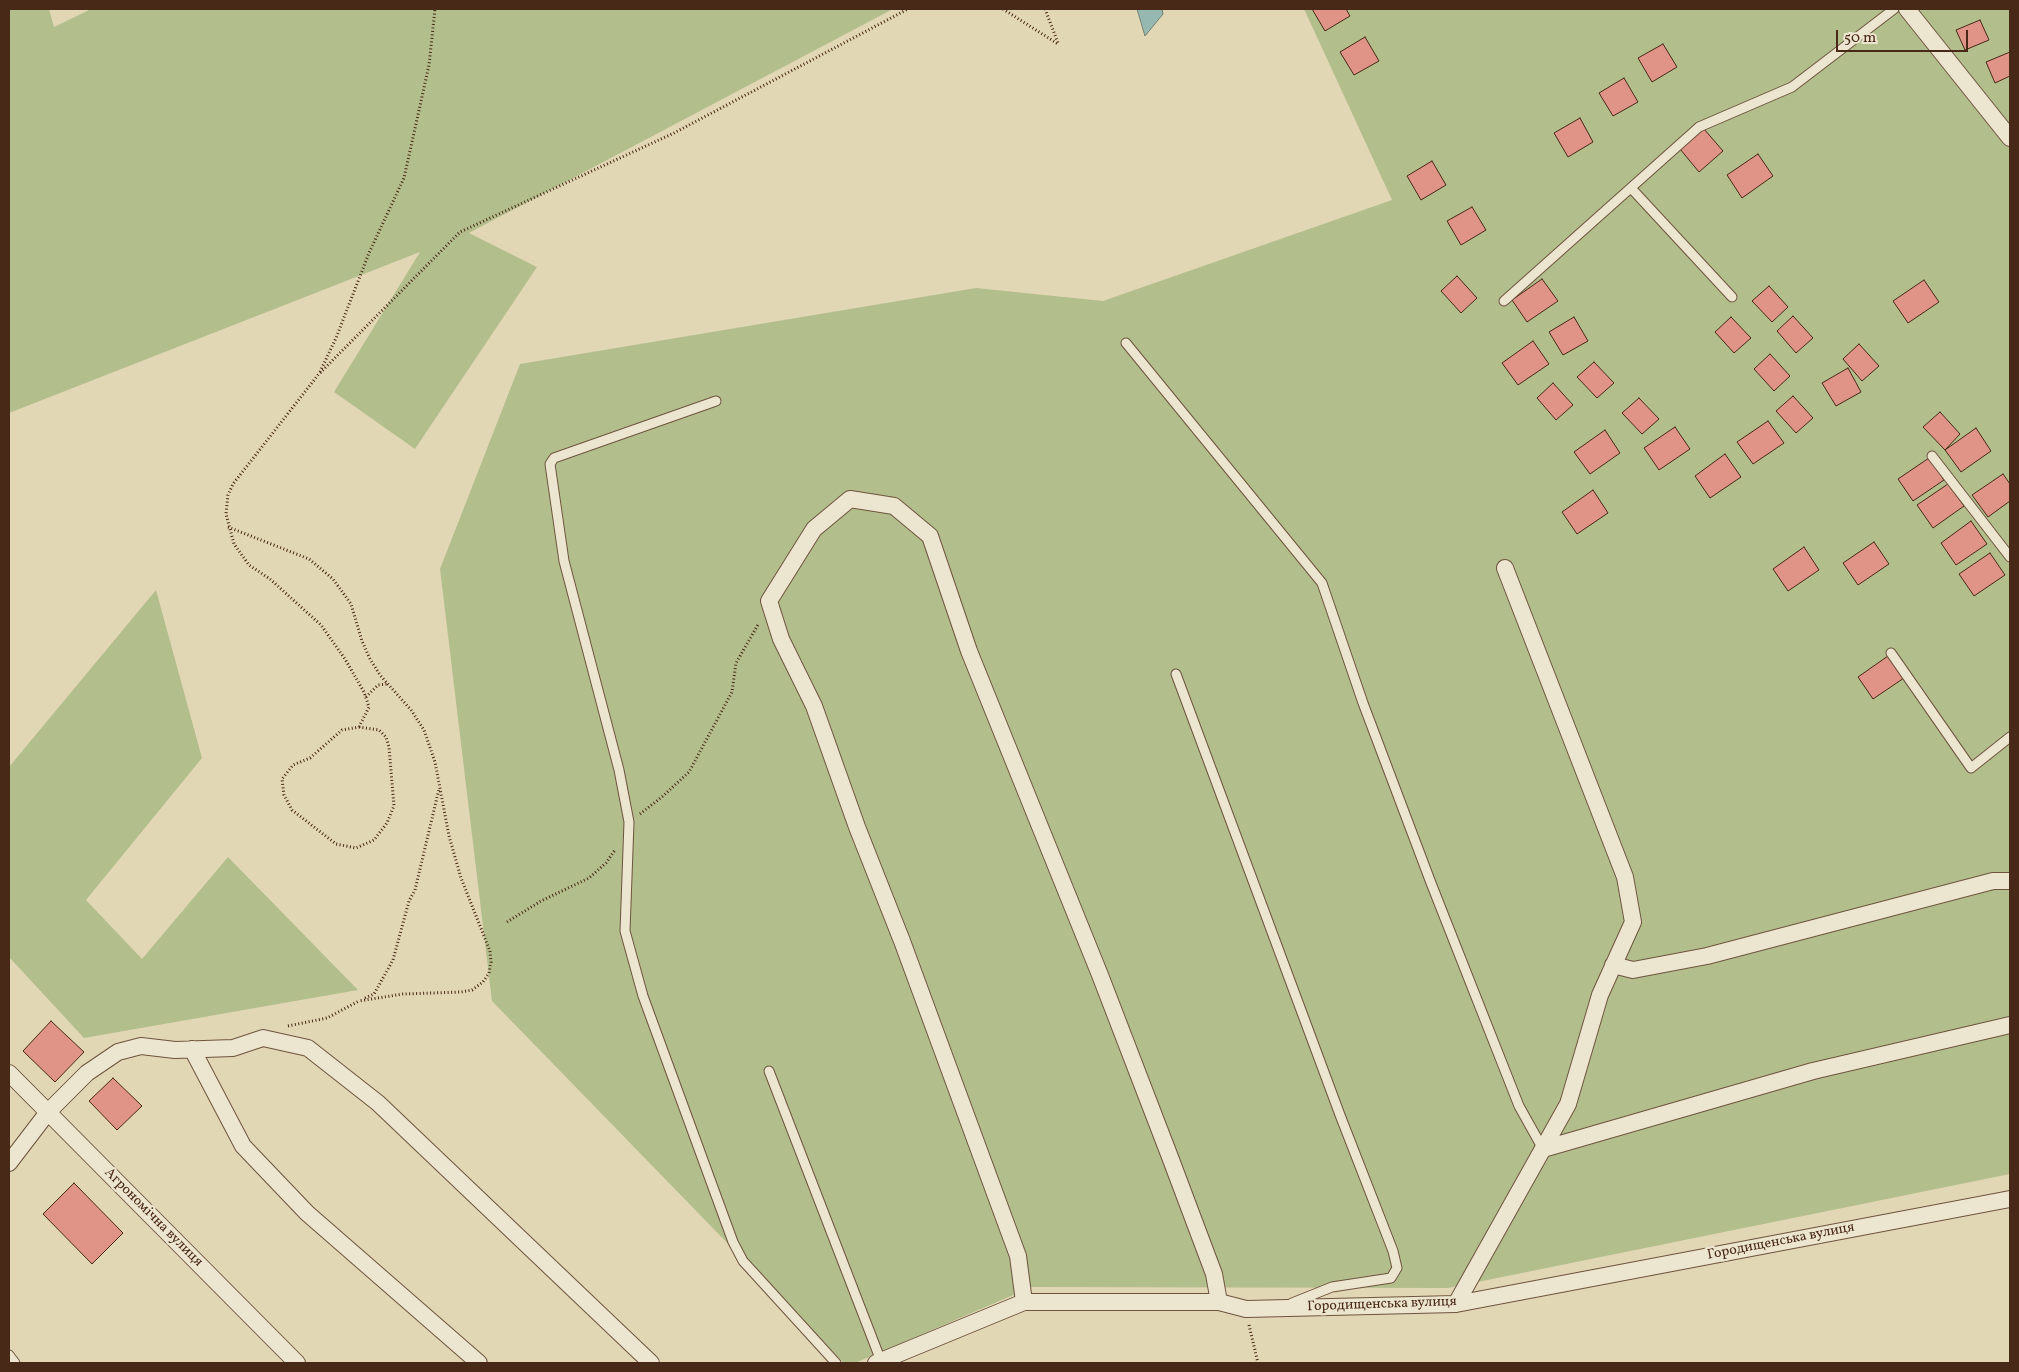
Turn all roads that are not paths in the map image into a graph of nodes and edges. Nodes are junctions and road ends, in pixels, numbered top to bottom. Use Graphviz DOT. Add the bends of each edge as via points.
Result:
graph roads {
  1 [pos="1894,9"];
  2 [pos="1907,9"];
  3 [pos="2010,138"];
  4 [pos="1631,188"];
  5 [pos="1732,297"];
  6 [pos="1504,301"];
  7 [pos="1126,342"];
  8 [pos="716,401"];
  9 [pos="1932,456"];
  10 [pos="2010,557"];
  11 [pos="1505,568"];
  12 [pos="1891,653"];
  13 [pos="1176,674"];
  14 [pos="2010,737"];
  15 [pos="2010,881"];
  16 [pos="1613,965"];
  17 [pos="2010,1025"];
  18 [pos="192,1049"];
  19 [pos="769,1071"];
  20 [pos="9,1073"];
  21 [pos="48,1112"];
  22 [pos="1543,1149"];
  23 [pos="9,1163"];
  24 [pos="2010,1199"];
  25 [pos="1024,1302"];
  26 [pos="1218,1302"];
  27 [pos="1456,1304"];
  28 [pos="1280,1308"];
  29 [pos="9,1355"];
  30 [pos="879,1362"];
  31 [pos="15,1363"];
  32 [pos="297,1363"];
  33 [pos="478,1363"];
  34 [pos="650,1363"];
  35 [pos="836,1363"];
  1 -- 4 [label="lane" via="1792,87 1699,127"];
  2 -- 3 [label="street"];
  4 -- 5 [label="lane"];
  4 -- 6 [label="lane"];
  7 -- 22 [label="lane" via="1322,583 1431,884 1519,1106"];
  8 -- 35 [label="lane" via="554,458 550,464 564,561 619,770 628,822 626,931 643,996 733,1242 743,1261"];
  9 -- 10 [label="lane"];
  11 -- 16 [label="street" via="1625,877 1633,922"];
  12 -- 14 [label="lane" via="1970,768"];
  13 -- 28 [label="lane" via="1336,1106 1394,1251 1397,1268 1391,1278 1332,1287"];
  15 -- 16 [label="street" via="1993,881 1707,956 1633,970"];
  16 -- 22 [label="street" via="1600,995 1568,1104"];
  17 -- 22 [label="street" via="1813,1071"];
  18 -- 21 [label="street" via="141,1046 118,1052 87,1073"];
  18 -- 33 [label="street" via="243,1146 307,1213"];
  18 -- 34 [label="street" via="233,1048 264,1038 308,1048 378,1103"];
  19 -- 30 [label="lane"];
  20 -- 21 [label="street, Агрономічна вулиця"];
  21 -- 23 [label="street"];
  21 -- 32 [label="street, Агрономічна вулиця"];
  22 -- 27 [label="street"];
  24 -- 27 [label="street, Городищенська вулиця"];
  25 -- 26 [label="street, Городищенська вулиця"];
  25 -- 26 [label="street" via="1018,1256 814,706 781,639 770,606 769,601 814,529 850,499 894,506 930,536 969,651 1100,975 1187,1202 1214,1274"];
  25 -- 30 [label="street, Городищенська вулиця"];
  26 -- 28 [label="street, Городищенська вулиця" via="1246,1309"];
  27 -- 28 [label="street, Городищенська вулиця"];
  29 -- 31 [label="lane"];
}
